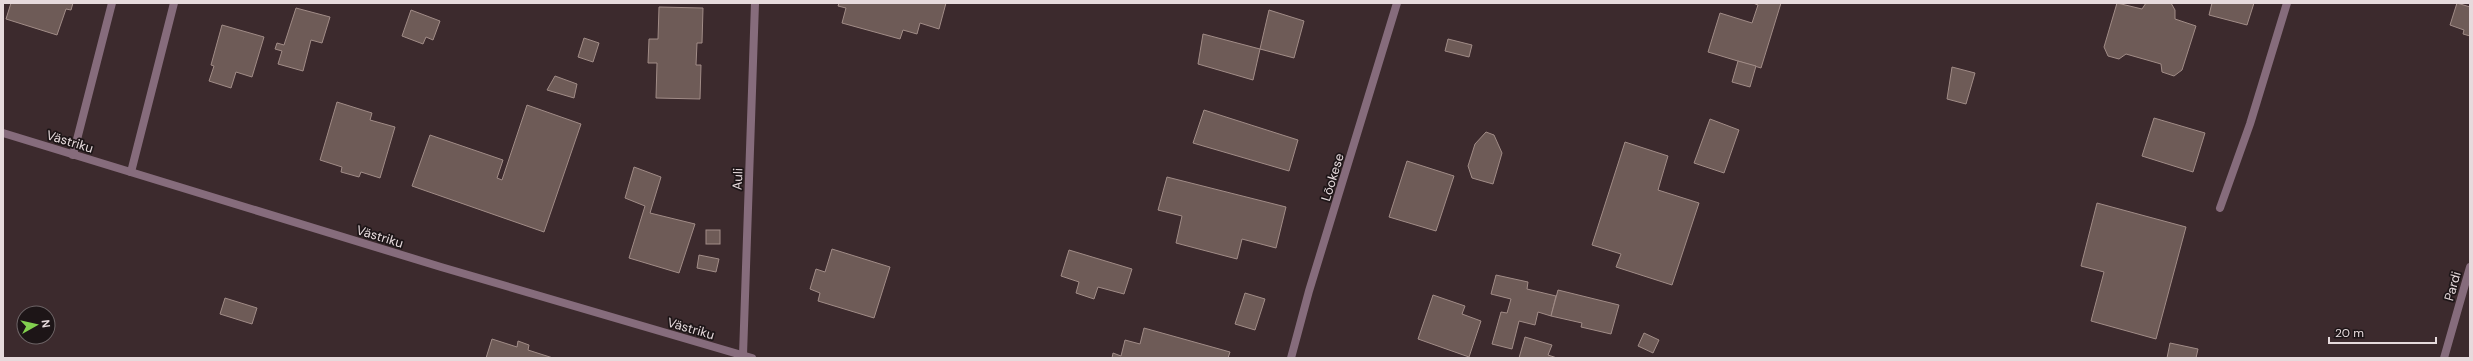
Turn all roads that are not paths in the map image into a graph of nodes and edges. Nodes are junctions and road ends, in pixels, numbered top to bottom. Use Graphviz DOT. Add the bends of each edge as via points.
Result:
graph roads {
  1 [pos="112,3"];
  2 [pos="174,3"];
  3 [pos="755,3"];
  4 [pos="1397,3"];
  5 [pos="2287,3"];
  6 [pos="3,133"];
  7 [pos="73,155"];
  8 [pos="131,172"];
  9 [pos="2220,208"];
  10 [pos="2470,267"];
  11 [pos="743,356"];
  12 [pos="752,358"];
  13 [pos="1291,358"];
  14 [pos="2444,358"];
  1 -- 7 [label="street"];
  2 -- 8 [label="street"];
  3 -- 11 [label="street, Auli"];
  4 -- 13 [label="street, Lõokese"];
  5 -- 9 [label="street" via="2250,124"];
  6 -- 7 [label="street, Västriku"];
  7 -- 8 [label="street, Västriku"];
  8 -- 11 [label="street, Västriku"];
  10 -- 14 [label="street, Pardi"];
  11 -- 12 [label="street, Västriku"];
}
